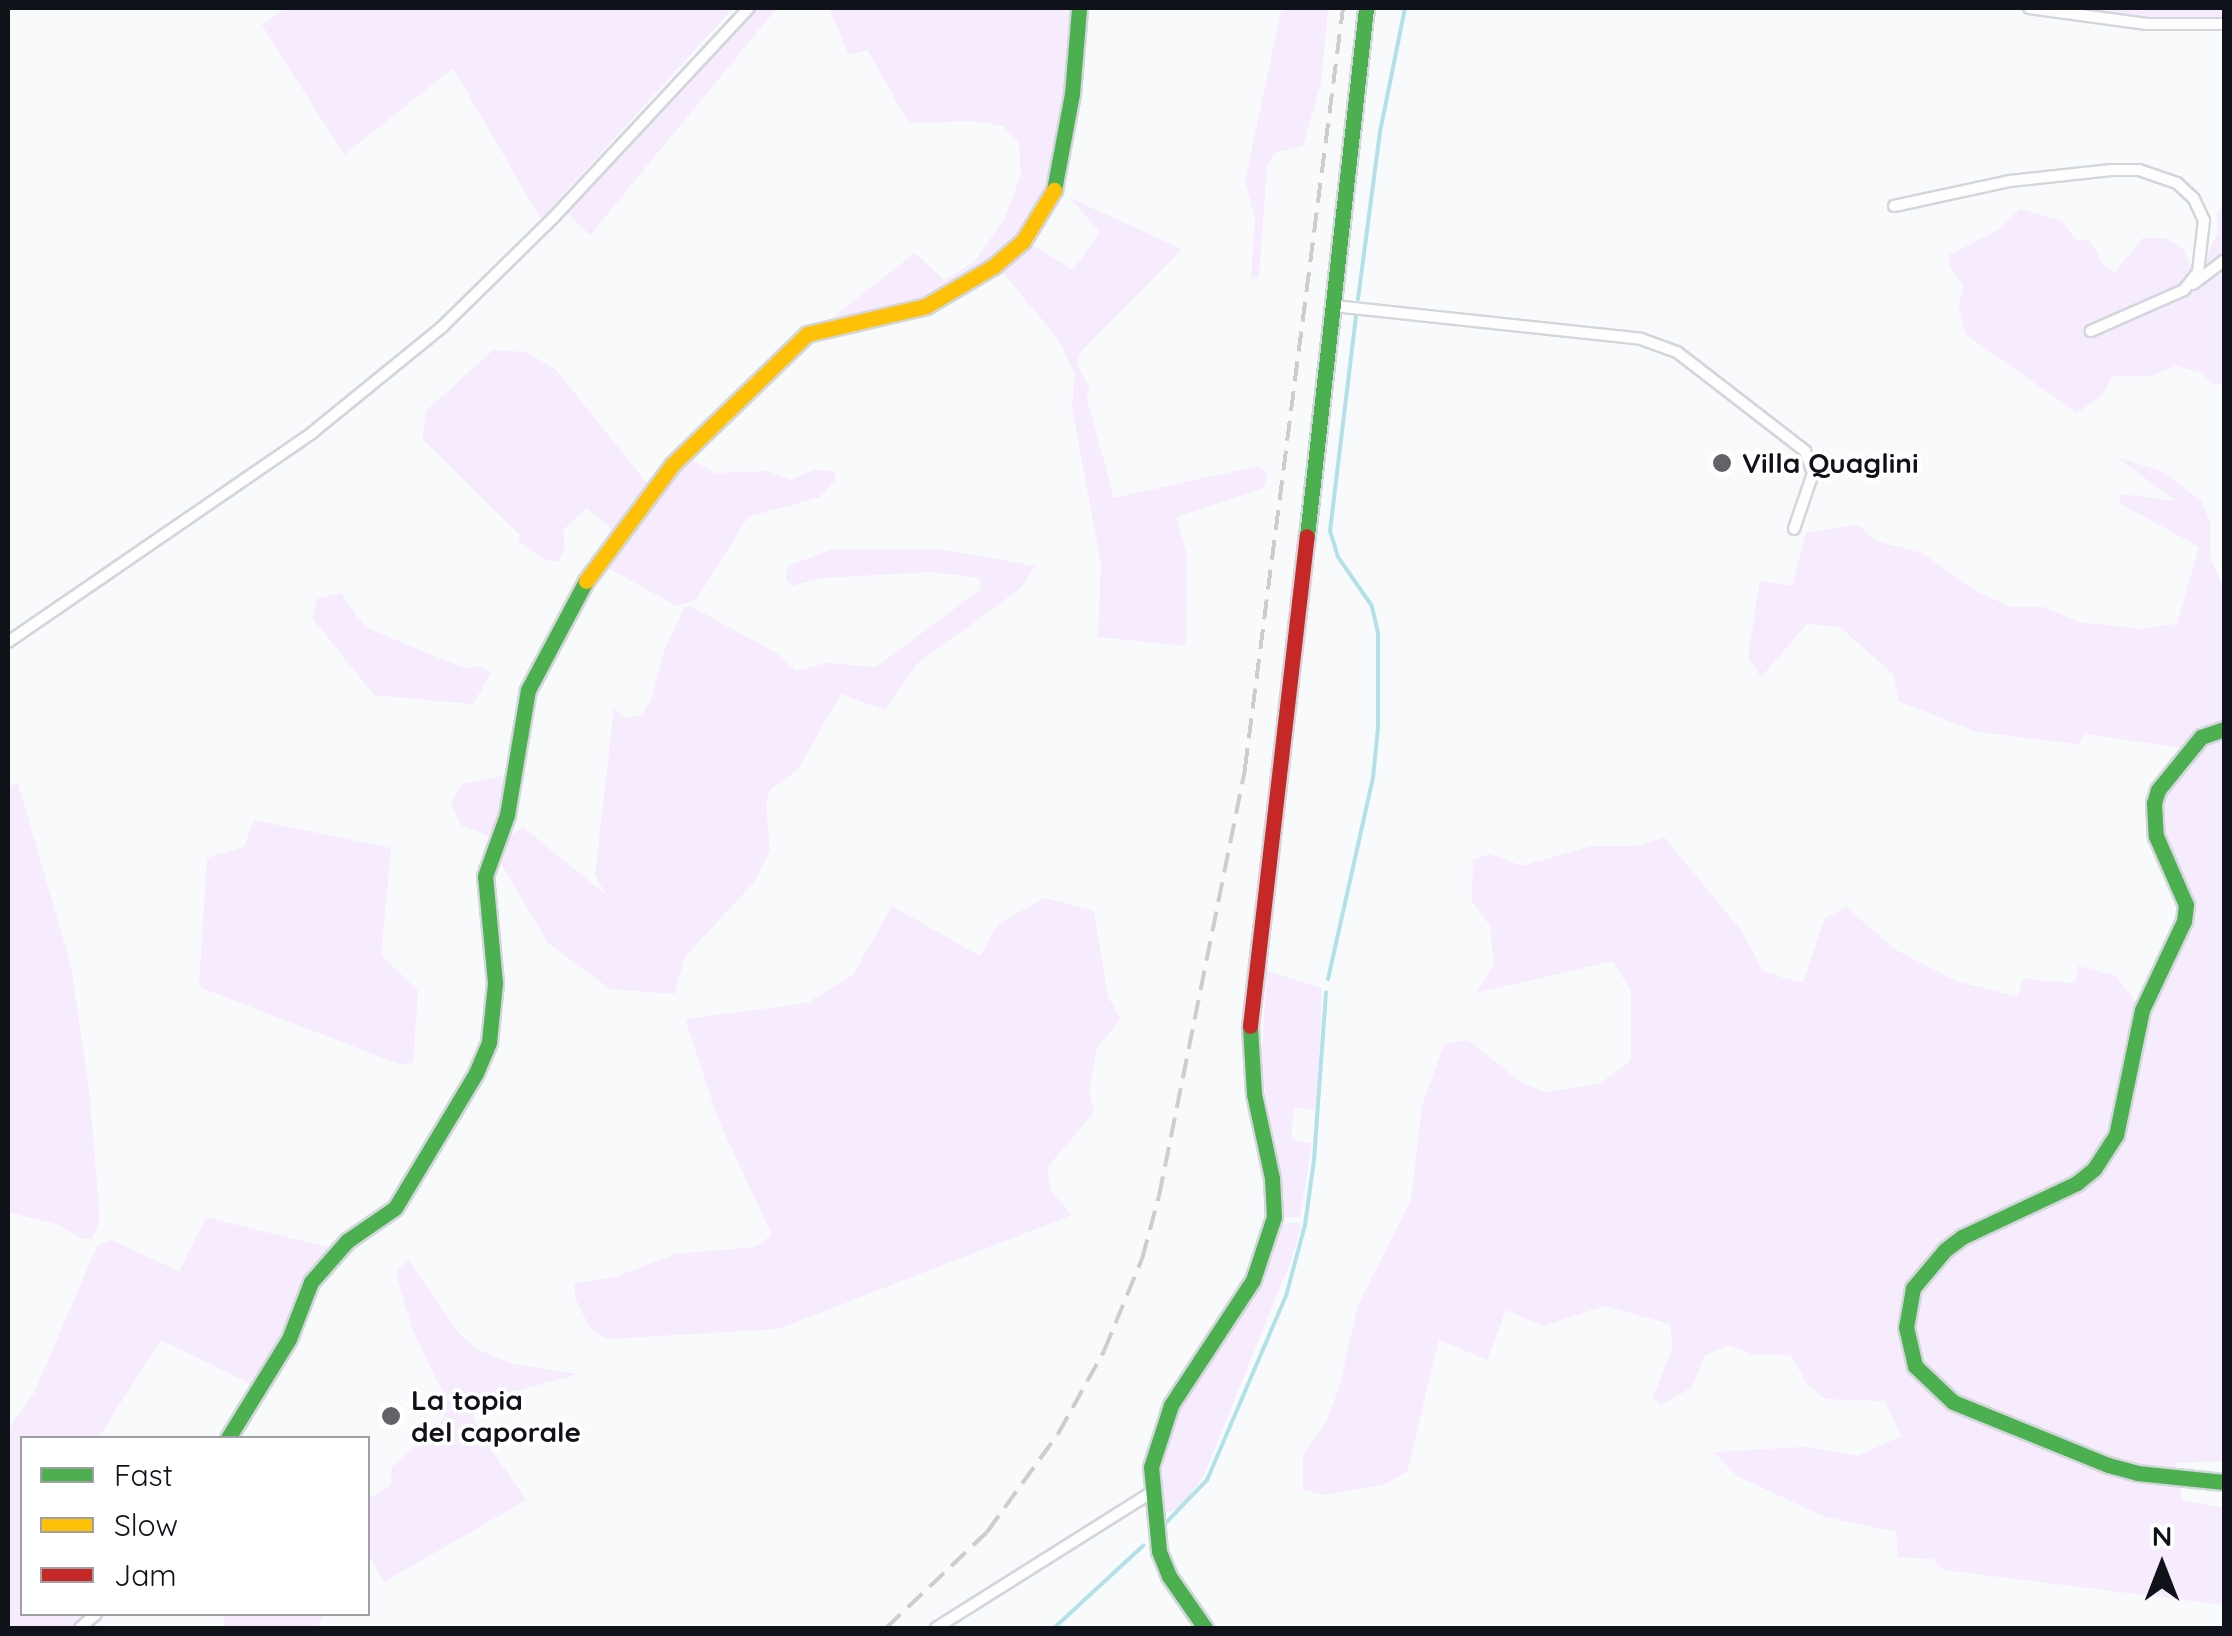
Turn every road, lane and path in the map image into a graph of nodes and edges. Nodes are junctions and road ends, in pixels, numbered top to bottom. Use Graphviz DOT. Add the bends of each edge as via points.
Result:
graph roads {
  1 [pos="749,8"];
  2 [pos="1080,8"];
  3 [pos="1366,8"];
  4 [pos="2029,8"];
  5 [pos="2224,24"];
  6 [pos="1894,206"];
  7 [pos="2224,261"];
  8 [pos="2184,290"];
  9 [pos="1334,306"];
  10 [pos="2091,331"];
  11 [pos="1794,529"];
  12 [pos="8,642"];
  13 [pos="2224,729"];
  14 [pos="229,1436"];
  15 [pos="2224,1482"];
  16 [pos="1150,1493"];
  17 [pos="936,1628"];
  18 [pos="1205,1628"];
  1 -- 12 [label="street" via="442,328 313,432"];
  2 -- 14 [label="street" via="1058,178 1024,241 926,306 807,334 672,466 586,582 528,690 507,815 485,876 495,983 490,1042 394,1208 347,1241 312,1282 289,1339"];
  3 -- 9 [label="street"];
  4 -- 5 [label="street" via="2146,24"];
  6 -- 8 [label="street" via="2030,178 2112,170 2158,174 2194,198 2204,220 2198,272"];
  7 -- 8 [label="street"];
  8 -- 10 [label="street"];
  9 -- 11 [label="street" via="1641,339 1677,352 1805,451 1812,472"];
  9 -- 16 [label="street" via="1250,1022 1274,1217 1253,1280 1170,1405 1155,1448"];
  13 -- 15 [label="street" via="2201,737 2154,803 2156,836 2186,905 2142,1010 2116,1135 2078,1182 1945,1250 1913,1288 1906,1327 1915,1366 1953,1402 2108,1465"];
  16 -- 17 [label="street"];
  16 -- 18 [label="street" via="1158,1551"];
}
